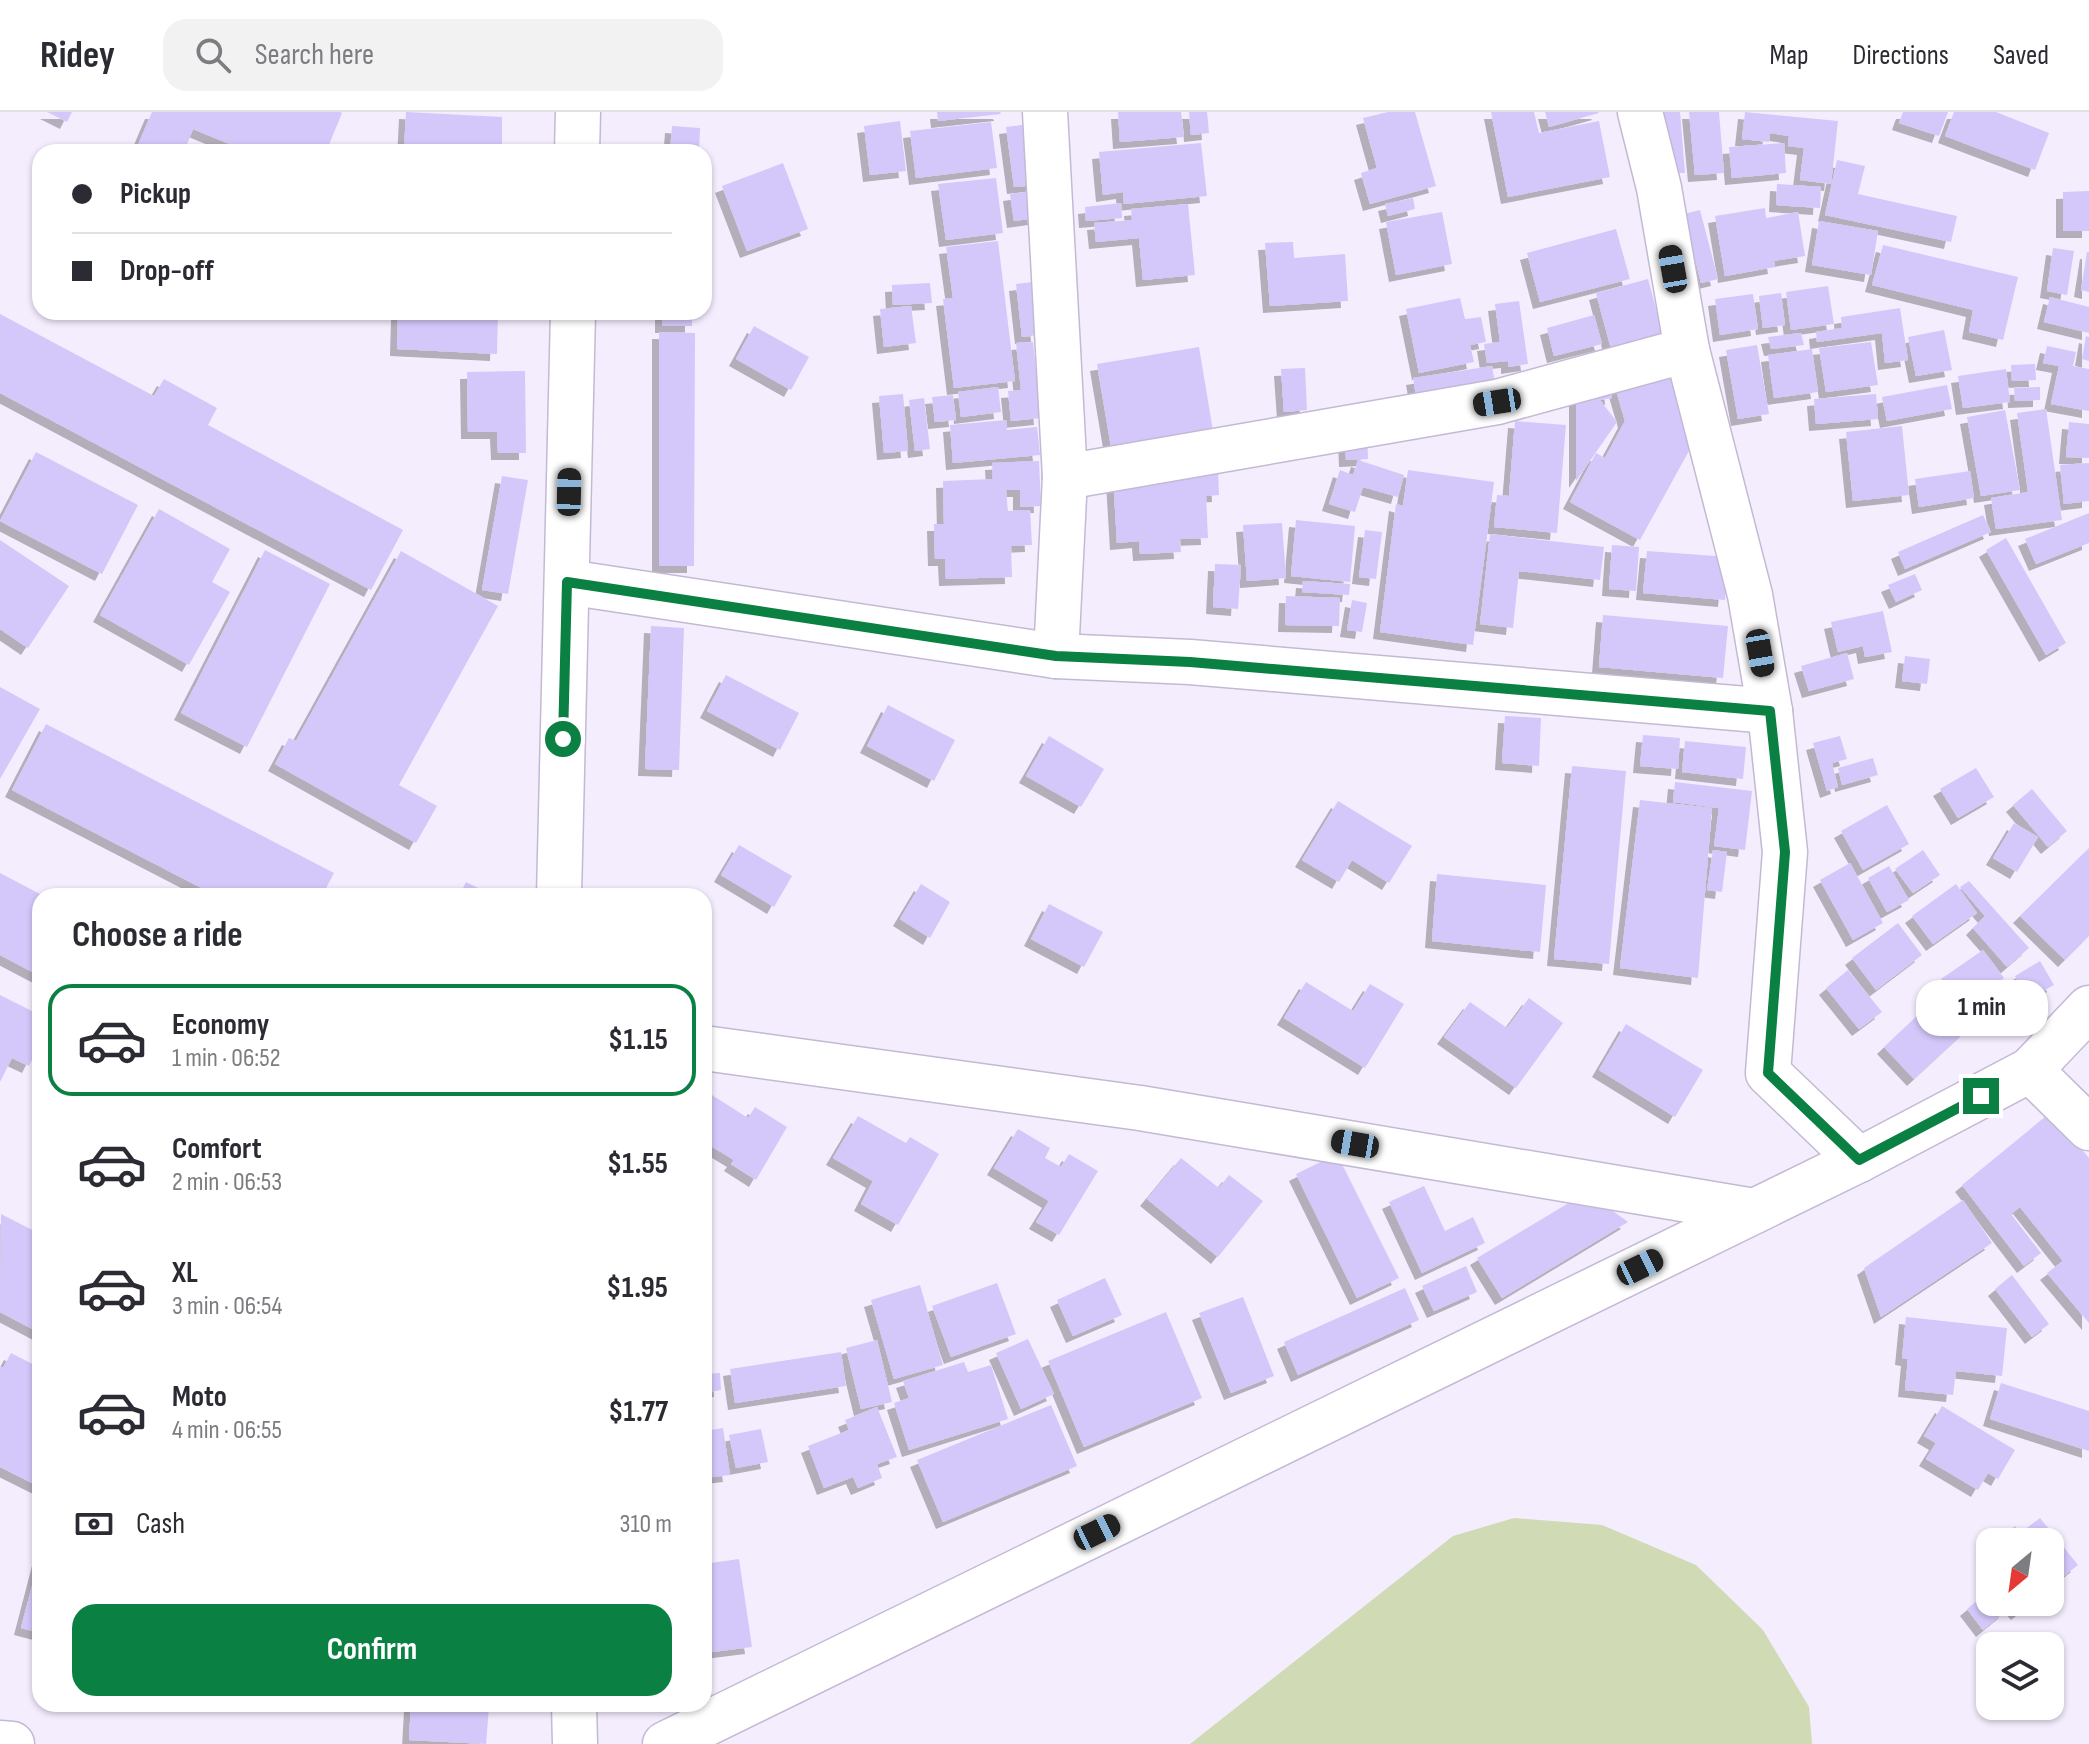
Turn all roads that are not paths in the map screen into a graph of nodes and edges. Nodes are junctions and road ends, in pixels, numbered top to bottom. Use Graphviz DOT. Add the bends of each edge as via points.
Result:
graph roads {
  1 [pos="578,112"];
  2 [pos="1045,112"];
  3 [pos="1640,112"];
  4 [pos="577,144"];
  5 [pos="573,320"];
  6 [pos="1687,350"];
  7 [pos="1065,477"];
  8 [pos="567,582"];
  9 [pos="1056,656"];
  10 [pos="1770,711"];
  11 [pos="559,888"];
  12 [pos="2089,1008"];
  13 [pos="712,1049"];
  14 [pos="2030,1070"];
  15 [pos="2089,1128"];
  16 [pos="1859,1160"];
  17 [pos="1754,1211"];
  18 [pos="574,1712"];
  19 [pos="0,1743"];
  20 [pos="12,1744"];
  21 [pos="575,1744"];
  22 [pos="665,1744"];
  1 -- 4 [label="street"];
  2 -- 7 [label="street"];
  3 -- 6 [label="street"];
  5 -- 8 [label="street"];
  6 -- 7 [label="street" via="1497,402"];
  6 -- 10 [label="street" via="1750,595"];
  7 -- 9 [label="street"];
  8 -- 9 [label="street"];
  8 -- 11 [label="street"];
  9 -- 10 [label="street" via="1190,662"];
  10 -- 16 [label="street" via="1785,852 1768,1073"];
  12 -- 14 [label="street"];
  13 -- 17 [label="street" via="1140,1108"];
  14 -- 15 [label="street"];
  14 -- 16 [label="street"];
  16 -- 17 [label="street"];
  17 -- 22 [label="street"];
  18 -- 21 [label="street"];
  19 -- 20 [label="street"];
}
